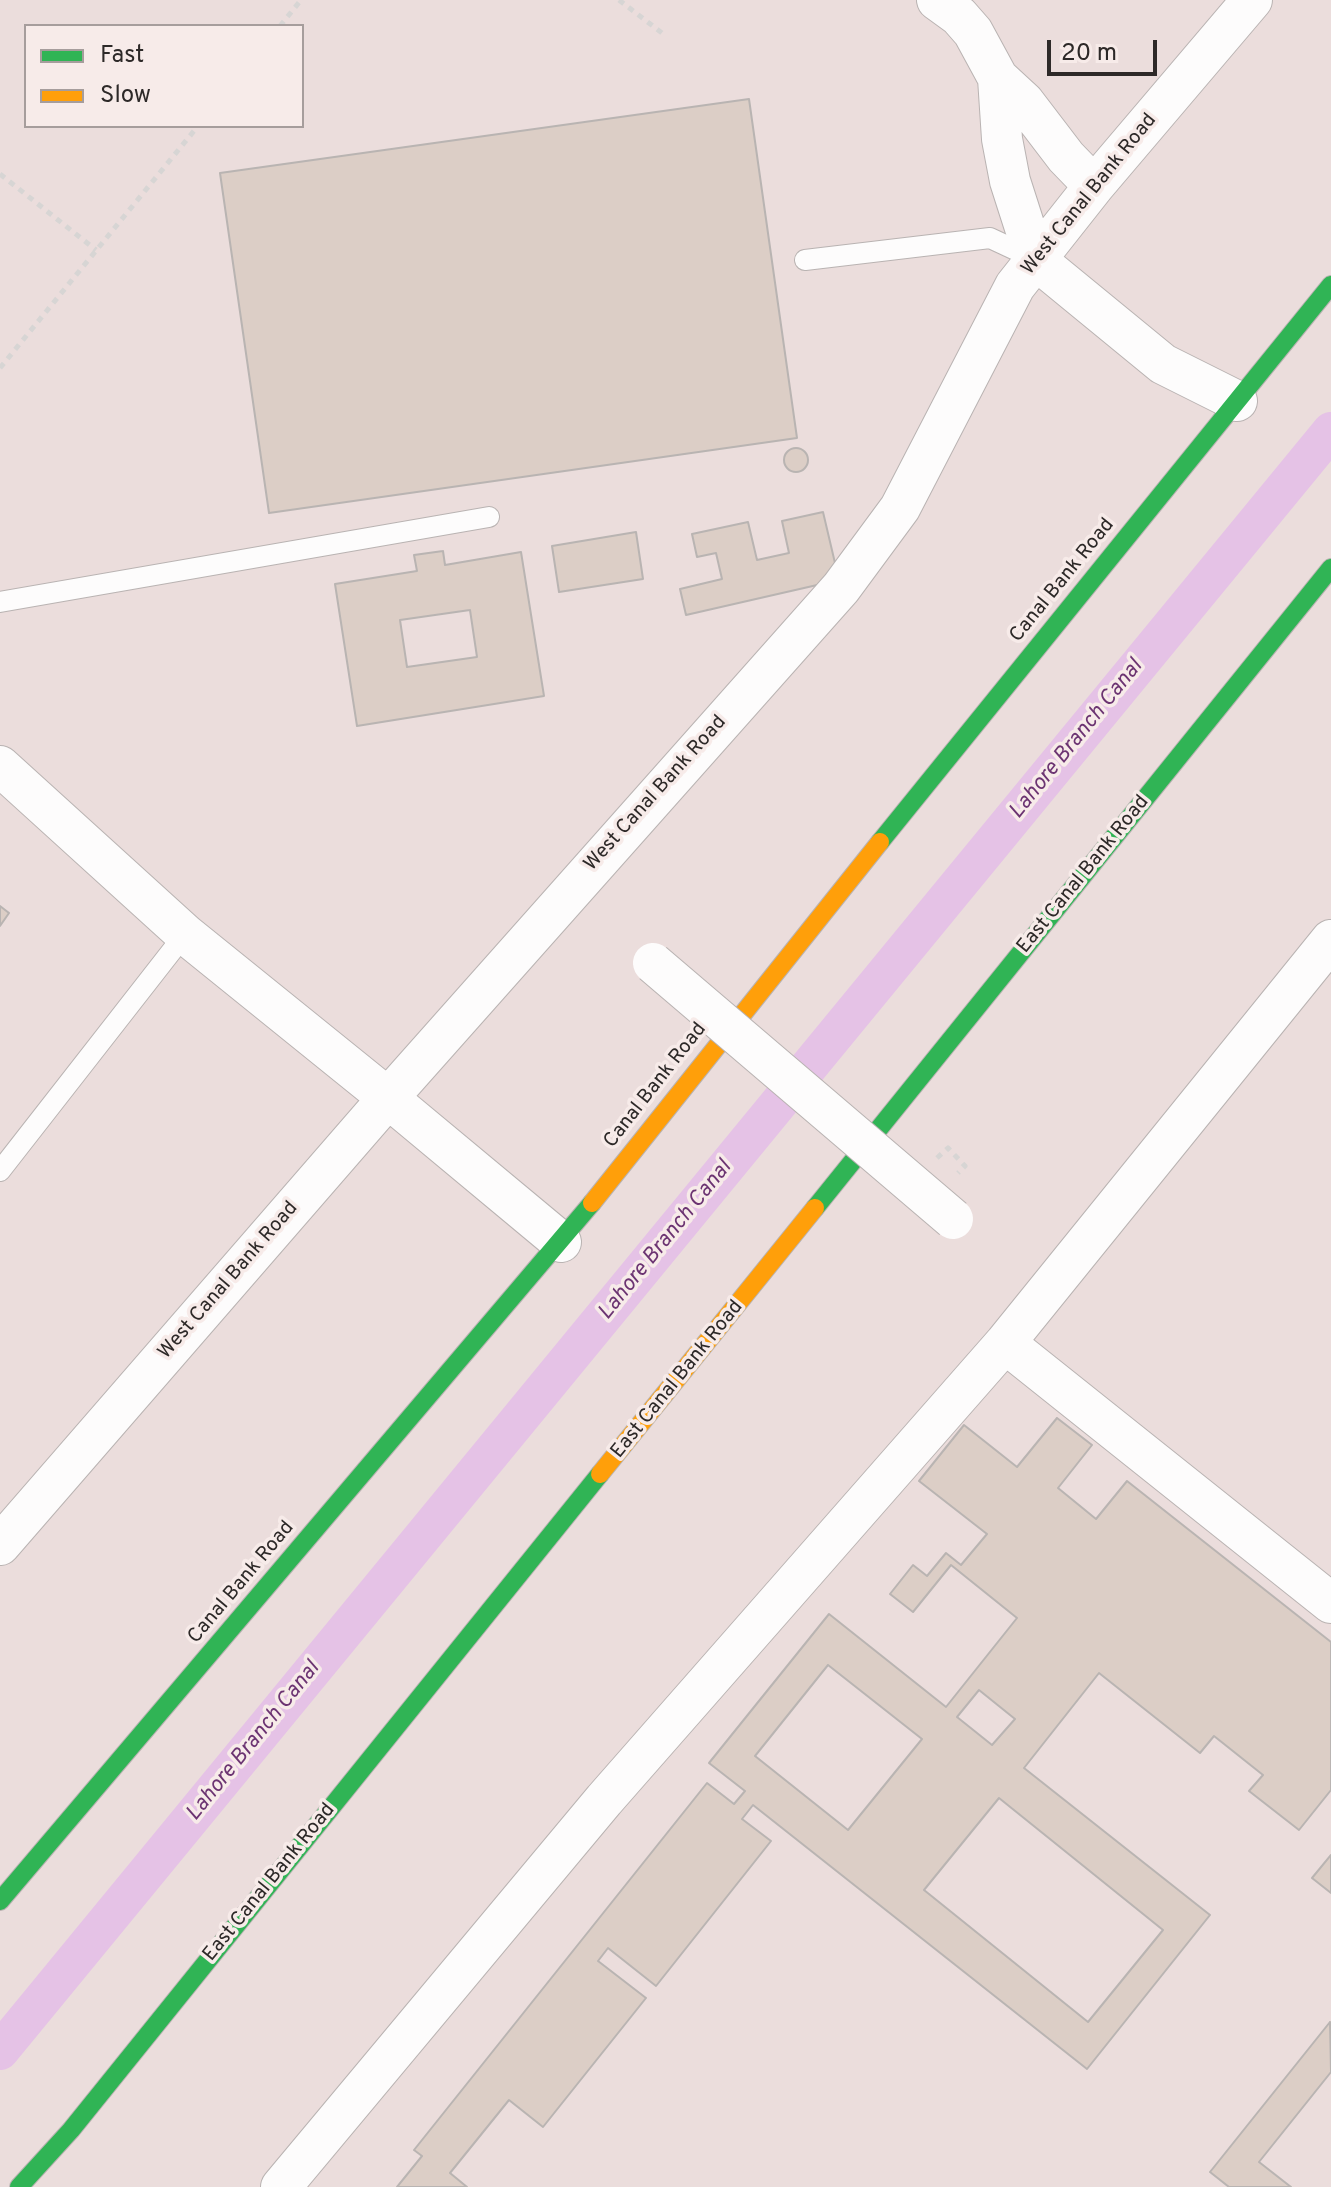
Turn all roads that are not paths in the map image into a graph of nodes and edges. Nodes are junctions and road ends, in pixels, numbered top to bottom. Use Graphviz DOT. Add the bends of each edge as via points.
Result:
graph roads {
  1 [pos="937,0"];
  2 [pos="1252,0"];
  3 [pos="998,78"];
  4 [pos="1094,186"];
  5 [pos="1035,259"];
  6 [pos="805,260"];
  7 [pos="1331,285"];
  8 [pos="1237,401"];
  9 [pos="489,517"];
  10 [pos="1331,568"];
  11 [pos="0,602"];
  12 [pos="0,766"];
  13 [pos="185,934"];
  14 [pos="1331,940"];
  15 [pos="653,963"];
  16 [pos="388,1098"];
  17 [pos="0,1171"];
  18 [pos="953,1219"];
  19 [pos="561,1242"];
  20 [pos="1005,1343"];
  21 [pos="0,1545"];
  22 [pos="1326,1589"];
  23 [pos="0,1901"];
  24 [pos="19,2187"];
  25 [pos="281,2187"];
  1 -- 3 [label="street" via="973,32"];
  2 -- 4 [label="street, West Canal Bank Road"];
  3 -- 4 [label="street"];
  3 -- 5 [label="street" via="1010,181"];
  4 -- 5 [label="street, West Canal Bank Road"];
  5 -- 6 [label="lane" via="990,238"];
  5 -- 8 [label="street" via="1163,364"];
  5 -- 16 [label="street, West Canal Bank Road" via="1015,286 900,508 841,588"];
  7 -- 8 [label="highway, Canal Bank Road"];
  8 -- 19 [label="highway, Canal Bank Road"];
  9 -- 11 [label="lane"];
  10 -- 24 [label="highway, East Canal Bank Road" via="71,2130"];
  12 -- 13 [label="street"];
  13 -- 16 [label="street"];
  13 -- 17 [label="lane"];
  14 -- 20 [label="street"];
  15 -- 18 [label="street, bridge"];
  16 -- 19 [label="street"];
  16 -- 21 [label="street, West Canal Bank Road"];
  19 -- 23 [label="highway, Canal Bank Road"];
  20 -- 22 [label="street"];
  20 -- 25 [label="street" via="604,1800"];
}
